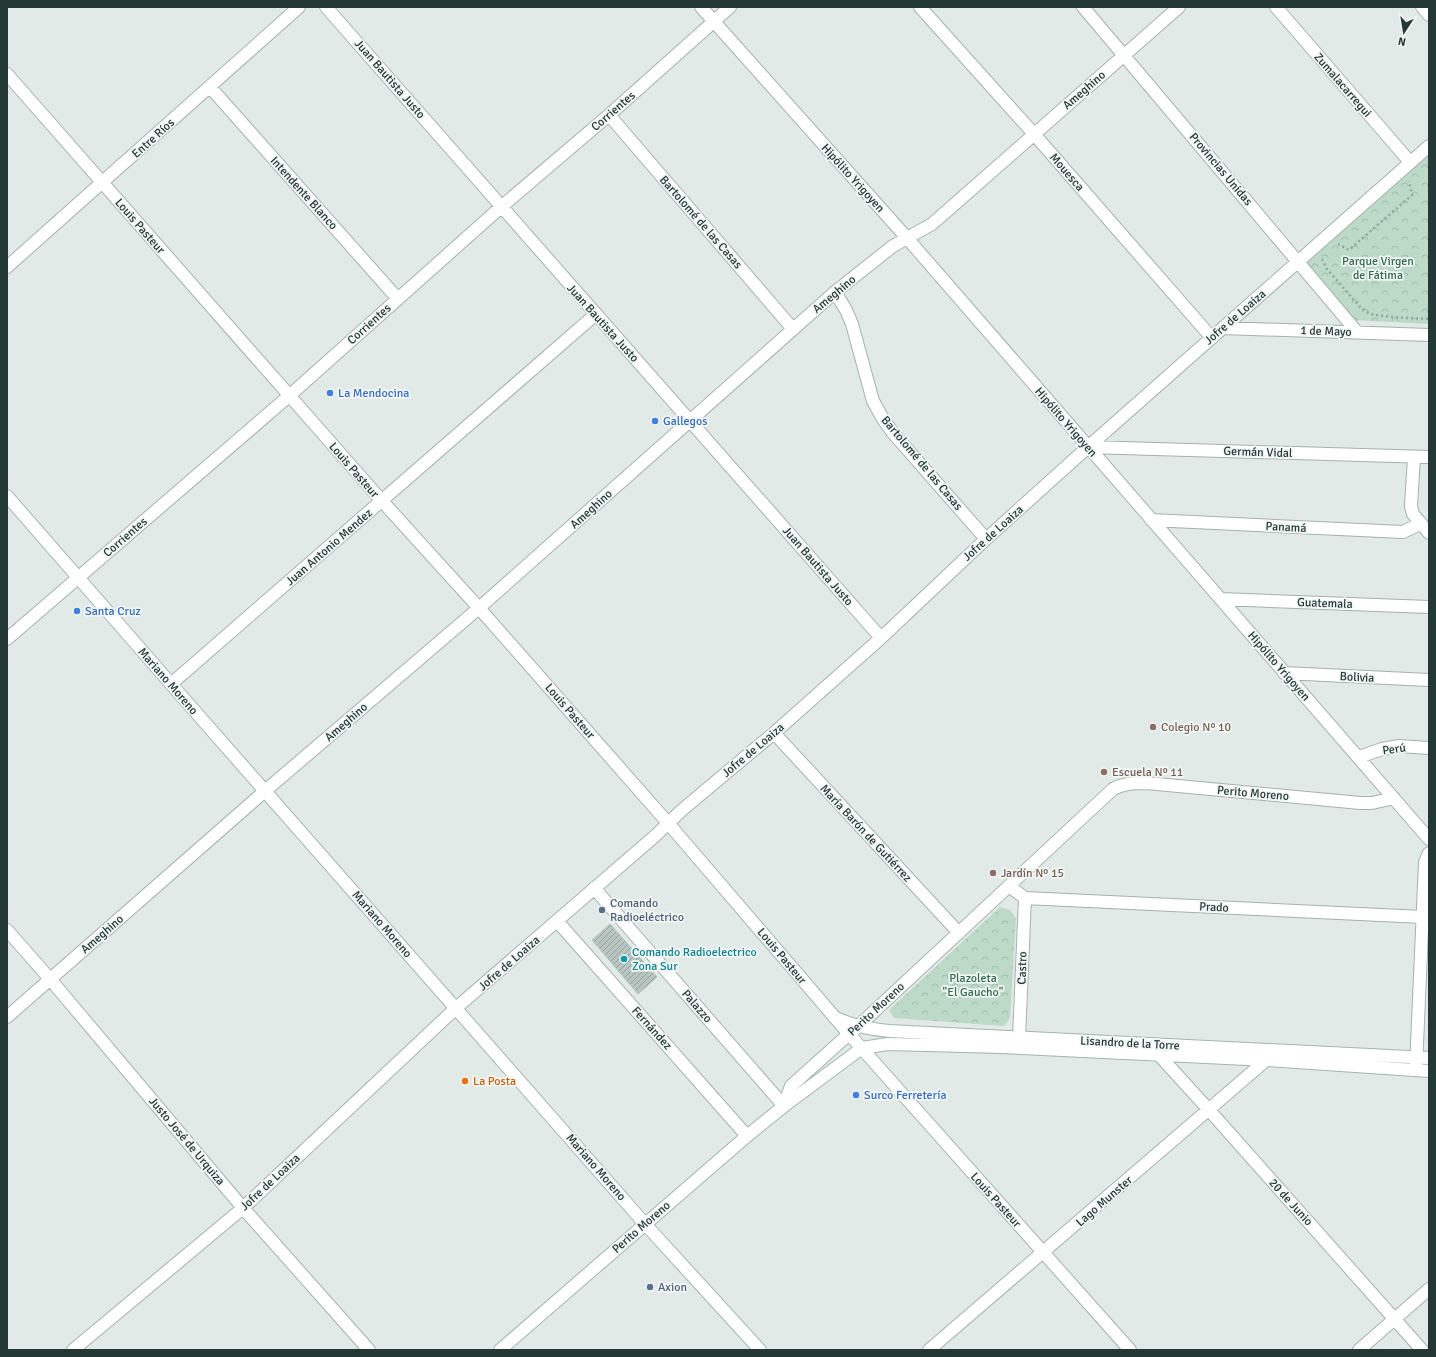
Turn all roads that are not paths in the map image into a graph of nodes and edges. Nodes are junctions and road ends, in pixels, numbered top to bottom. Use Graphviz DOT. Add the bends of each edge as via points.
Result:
graph roads {
  1 [pos="299,7"];
  2 [pos="326,7"];
  3 [pos="701,7"];
  4 [pos="730,7"];
  5 [pos="920,7"];
  6 [pos="1083,7"];
  7 [pos="1179,7"];
  8 [pos="1276,7"];
  9 [pos="1422,7"];
  10 [pos="1429,15"];
  11 [pos="713,22"];
  12 [pos="1125,55"];
  13 [pos="7,74"];
  14 [pos="210,87"];
  15 [pos="609,115"];
  16 [pos="1034,134"];
  17 [pos="1429,146"];
  18 [pos="1410,162"];
  19 [pos="102,183"];
  20 [pos="501,207"];
  21 [pos="907,238"];
  22 [pos="1299,262"];
  23 [pos="7,267"];
  24 [pos="835,292"];
  25 [pos="398,298"];
  26 [pos="596,314"];
  27 [pos="1222,328"];
  28 [pos="793,329"];
  29 [pos="1357,332"];
  30 [pos="1429,335"];
  31 [pos="1212,338"];
  32 [pos="289,396"];
  33 [pos="690,420"];
  34 [pos="1088,448"];
  35 [pos="1414,457"];
  36 [pos="1429,457"];
  37 [pos="7,496"];
  38 [pos="382,501"];
  39 [pos="1151,520"];
  40 [pos="1420,524"];
  41 [pos="1429,533"];
  42 [pos="986,539"];
  43 [pos="78,577"];
  44 [pos="1221,599"];
  45 [pos="1429,607"];
  46 [pos="479,608"];
  47 [pos="881,638"];
  48 [pos="7,639"];
  49 [pos="1284,673"];
  50 [pos="1429,680"];
  51 [pos="171,684"];
  52 [pos="774,734"];
  53 [pos="1429,748"];
  54 [pos="1359,758"];
  55 [pos="265,791"];
  56 [pos="1394,798"];
  57 [pos="668,824"];
  58 [pos="1429,839"];
  59 [pos="1429,853"];
  60 [pos="1009,886"];
  61 [pos="594,888"];
  62 [pos="1025,898"];
  63 [pos="1423,917"];
  64 [pos="557,921"];
  65 [pos="7,930"];
  66 [pos="959,933"];
  67 [pos="50,979"];
  68 [pos="456,1008"];
  69 [pos="7,1017"];
  70 [pos="853,1030"];
  71 [pos="1019,1038"];
  72 [pos="862,1048"];
  73 [pos="1278,1051"];
  74 [pos="1159,1055"];
  75 [pos="1416,1058"];
  76 [pos="1429,1058"];
  77 [pos="1267,1060"];
  78 [pos="1416,1070"];
  79 [pos="1429,1071"];
  80 [pos="784,1106"];
  81 [pos="1209,1110"];
  82 [pos="748,1136"];
  83 [pos="244,1208"];
  84 [pos="645,1224"];
  85 [pos="1043,1253"];
  86 [pos="1429,1289"];
  87 [pos="1395,1319"];
  88 [pos="73,1350"];
  89 [pos="370,1350"];
  90 [pos="500,1350"];
  91 [pos="760,1350"];
  92 [pos="929,1350"];
  93 [pos="1130,1350"];
  94 [pos="1359,1350"];
  95 [pos="1422,1350"];
  1 -- 14 [label="street, Entre Ríos"];
  2 -- 20 [label="street, Juan Bautista Justo"];
  3 -- 11 [label="street, Hipólito Yrigoyen"];
  4 -- 11 [label="street, Corrientes"];
  5 -- 16 [label="street, Mouesca"];
  6 -- 12 [label="street, Provincias Unidas"];
  7 -- 12 [label="street, Ameghino"];
  8 -- 18 [label="street, Zumalacarregui"];
  9 -- 10 [label="street"];
  11 -- 15 [label="street, Corrientes"];
  11 -- 21 [label="street, Hipólito Yrigoyen"];
  12 -- 16 [label="street, Ameghino"];
  12 -- 22 [label="street, Provincias Unidas"];
  13 -- 19 [label="street, Louis Pasteur"];
  14 -- 19 [label="street, Entre Ríos"];
  14 -- 25 [label="street, Intendente Blanco"];
  15 -- 20 [label="street, Corrientes"];
  15 -- 28 [label="street, Bartolomé de las Casas"];
  16 -- 21 [label="street, Ameghino" via="932,224"];
  16 -- 31 [label="street, Mouesca"];
  17 -- 18 [label="street, Jofre de Loaiza"];
  18 -- 22 [label="street, Jofre de Loaiza"];
  19 -- 23 [label="street, Entre Ríos"];
  19 -- 32 [label="street, Louis Pasteur"];
  20 -- 25 [label="street, Corrientes"];
  20 -- 26 [label="street, Juan Bautista Justo"];
  21 -- 24 [label="street, Ameghino" via="892,246"];
  21 -- 34 [label="street, Hipólito Yrigoyen"];
  22 -- 27 [label="street, Jofre de Loaiza"];
  22 -- 29 [label="street, Provincias Unidas"];
  24 -- 28 [label="street, Ameghino"];
  24 -- 42 [label="street, Bartolomé de las Casas" via="852,324 873,401 883,419"];
  25 -- 32 [label="street, Corrientes"];
  26 -- 33 [label="street, Juan Bautista Justo"];
  26 -- 38 [label="street, Juan Antonio Mendez"];
  27 -- 29 [label="street, 1 de Mayo"];
  27 -- 31 [label="street, Jofre de Loaiza"];
  28 -- 33 [label="street, Ameghino"];
  29 -- 30 [label="street, 1 de Mayo"];
  31 -- 34 [label="street, Jofre de Loaiza"];
  32 -- 38 [label="street, Louis Pasteur"];
  32 -- 43 [label="street, Corrientes"];
  33 -- 46 [label="street, Ameghino"];
  33 -- 47 [label="street, Juan Bautista Justo"];
  34 -- 35 [label="street, Germán Vidal"];
  34 -- 39 [label="street, Hipólito Yrigoyen"];
  34 -- 42 [label="street, Jofre de Loaiza"];
  35 -- 36 [label="street, Germán Vidal"];
  35 -- 40 [label="street" via="1411,506"];
  37 -- 43 [label="street, Mariano Moreno"];
  38 -- 46 [label="street, Louis Pasteur"];
  38 -- 51 [label="street, Juan Antonio Mendez"];
  39 -- 40 [label="street, Panamá" via="1403,532"];
  39 -- 44 [label="street, Hipólito Yrigoyen"];
  40 -- 41 [label="street"];
  42 -- 47 [label="street, Jofre de Loaiza"];
  43 -- 48 [label="street, Corrientes"];
  43 -- 51 [label="street, Mariano Moreno"];
  44 -- 45 [label="street, Guatemala"];
  44 -- 49 [label="street, Hipólito Yrigoyen"];
  46 -- 55 [label="street, Ameghino"];
  46 -- 57 [label="street, Louis Pasteur"];
  47 -- 52 [label="street, Jofre de Loaiza"];
  49 -- 50 [label="street, Bolivia"];
  49 -- 54 [label="street, Hipólito Yrigoyen"];
  51 -- 55 [label="street, Mariano Moreno"];
  52 -- 57 [label="street, Jofre de Loaiza"];
  52 -- 66 [label="street, María Barón de Gutiérrez"];
  53 -- 54 [label="street, Perú" via="1398,746"];
  54 -- 56 [label="street, Hipólito Yrigoyen"];
  55 -- 67 [label="street, Ameghino"];
  55 -- 68 [label="street, Mariano Moreno"];
  56 -- 58 [label="street, Hipólito Yrigoyen"];
  56 -- 60 [label="street, Perito Moreno" via="1360,803 1146,783 1120,785 1113,788"];
  57 -- 61 [label="street, Jofre de Loaiza"];
  57 -- 70 [label="street, Louis Pasteur" via="834,1017"];
  59 -- 63 [label="street" via="1425,862"];
  60 -- 62 [label="street"];
  60 -- 66 [label="street, Perito Moreno"];
  61 -- 64 [label="street, Jofre de Loaiza"];
  61 -- 80 [label="street, Palazzo"];
  62 -- 63 [label="street, Prado"];
  62 -- 71 [label="street, Castro"];
  63 -- 75 [label="street"];
  64 -- 68 [label="street, Jofre de Loaiza"];
  64 -- 82 [label="street, Fernández"];
  65 -- 67 [label="street, Justo José de Urquiza"];
  66 -- 70 [label="street, Perito Moreno"];
  67 -- 69 [label="street, Ameghino"];
  67 -- 83 [label="street, Justo José de Urquiza"];
  68 -- 83 [label="street, Jofre de Loaiza"];
  68 -- 84 [label="street, Mariano Moreno"];
  70 -- 71 [label="street, Lisandro de la Torre"];
  70 -- 72 [label="street, Louis Pasteur"];
  70 -- 80 [label="street, Perito Moreno" via="791,1086"];
  71 -- 73 [label="street, Lisandro de la Torre"];
  72 -- 74 [label="street, Lisandro de la Torre" via="888,1044"];
  72 -- 80 [label="street, Perito Moreno"];
  72 -- 85 [label="street, Louis Pasteur"];
  73 -- 75 [label="street, Lisandro de la Torre"];
  73 -- 77 [label="street, Lago Munster"];
  74 -- 77 [label="street, Lisandro de la Torre"];
  74 -- 81 [label="street, 20 de Junio"];
  75 -- 76 [label="street, Lisandro de la Torre"];
  75 -- 78 [label="street"];
  77 -- 78 [label="street, Lisandro de la Torre"];
  77 -- 81 [label="street, Lago Munster"];
  78 -- 79 [label="street, Lisandro de la Torre"];
  80 -- 82 [label="street, Perito Moreno"];
  81 -- 85 [label="street, Lago Munster"];
  81 -- 87 [label="street, 20 de Junio"];
  82 -- 84 [label="street, Perito Moreno"];
  83 -- 88 [label="street, Jofre de Loaiza"];
  83 -- 89 [label="street, Justo José de Urquiza"];
  84 -- 90 [label="street, Perito Moreno"];
  84 -- 91 [label="street, Mariano Moreno"];
  85 -- 92 [label="street, Lago Munster"];
  85 -- 93 [label="street, Louis Pasteur"];
  86 -- 87 [label="street"];
  87 -- 94 [label="street"];
  87 -- 95 [label="street, 20 de Junio"];
}
